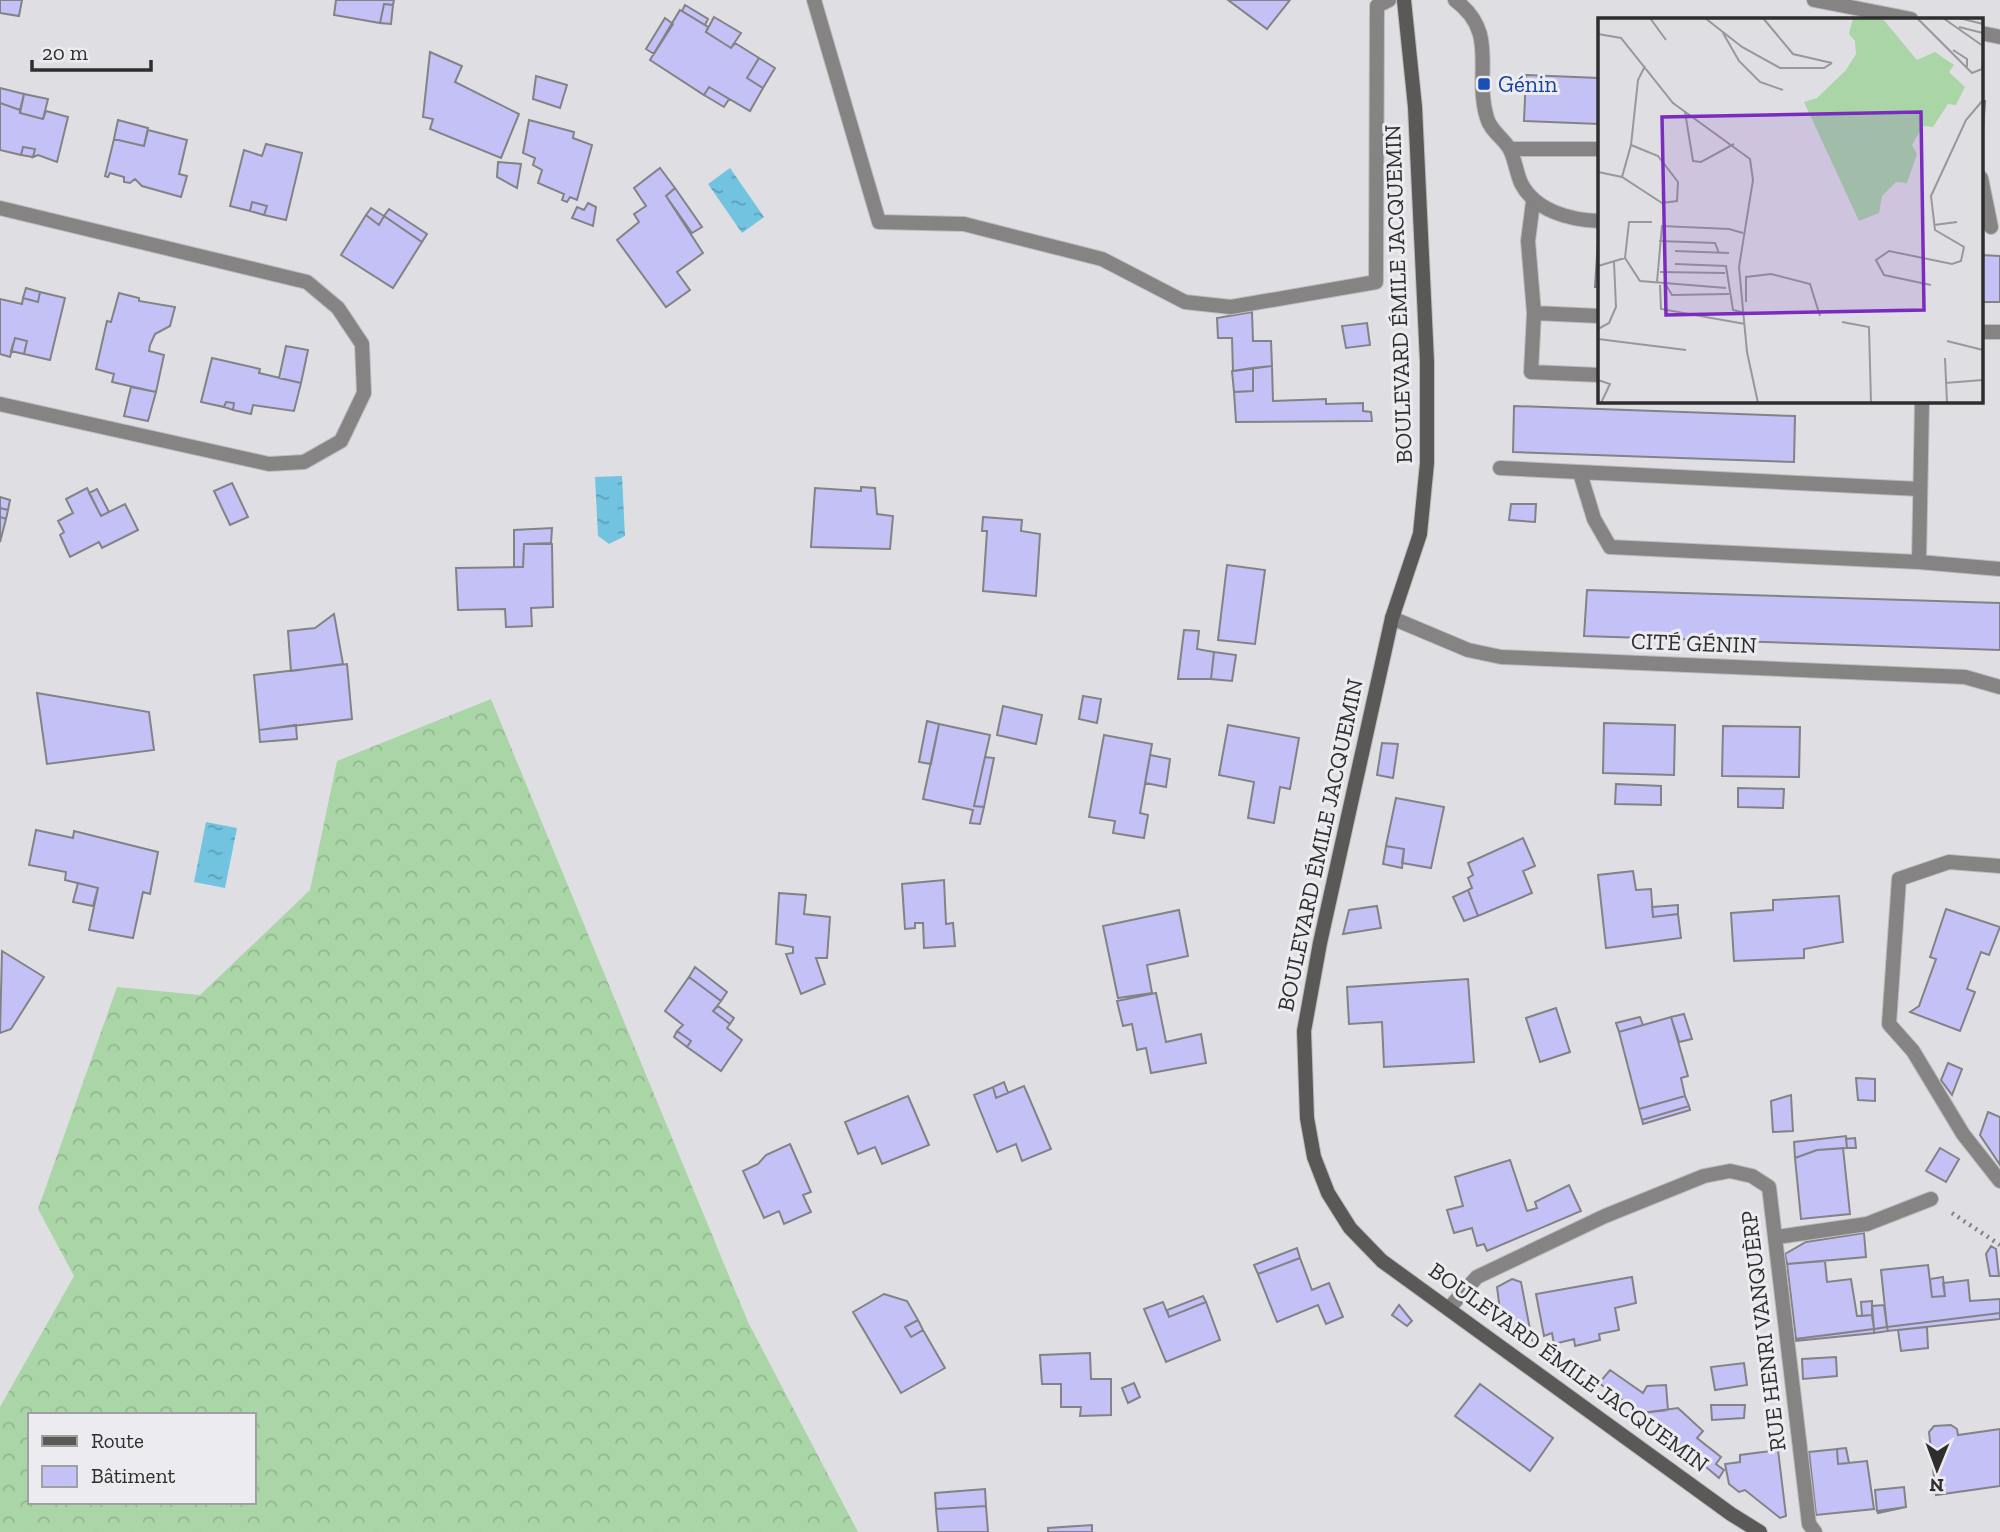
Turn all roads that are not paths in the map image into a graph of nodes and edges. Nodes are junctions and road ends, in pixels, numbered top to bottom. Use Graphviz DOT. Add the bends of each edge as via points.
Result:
graph roads {
  1 [pos="814,0"];
  2 [pos="1388,0"];
  3 [pos="1404,0"];
  4 [pos="1455,0"];
  5 [pos="1814,0"];
  6 [pos="1906,18"];
  7 [pos="1982,33"];
  8 [pos="2000,37"];
  9 [pos="1510,149"];
  10 [pos="1598,149"];
  11 [pos="1982,183"];
  12 [pos="1533,202"];
  13 [pos="0,208"];
  14 [pos="1598,220"];
  15 [pos="1991,227"];
  16 [pos="1534,313"];
  17 [pos="1598,316"];
  18 [pos="1982,332"];
  19 [pos="2000,332"];
  20 [pos="1598,375"];
  21 [pos="1922,402"];
  22 [pos="0,404"];
  23 [pos="1500,468"];
  24 [pos="1580,474"];
  25 [pos="1919,489"];
  26 [pos="1919,562"];
  27 [pos="2000,569"];
  28 [pos="1392,618"];
  29 [pos="2000,687"];
  30 [pos="2000,866"];
  31 [pos="2000,1181"];
  32 [pos="1931,1199"];
  33 [pos="1777,1237"];
  34 [pos="1450,1307"];
  35 [pos="1760,1532"];
  36 [pos="1815,1532"];
  1 -- 2 [label="street" via="878,222 964,224 1102,259 1185,302 1231,307 1377,282 1377,6"];
  3 -- 28 [label="main road, BOULEVARD ÉMILE JACQUEMIN" via="1415,107 1427,463 1420,534"];
  4 -- 9 [label="street" via="1469,10 1481,30 1487,119"];
  5 -- 6 [label="street"];
  7 -- 8 [label="street"];
  9 -- 10 [label="street"];
  9 -- 12 [label="street"];
  11 -- 15 [label="street"];
  12 -- 14 [label="street" via="1555,212"];
  12 -- 16 [label="street" via="1528,241"];
  13 -- 22 [label="street" via="307,282 338,308 362,344 364,393 341,441 304,462 269,464"];
  16 -- 17 [label="street"];
  16 -- 20 [label="street" via="1531,372"];
  18 -- 19 [label="street"];
  21 -- 25 [label="street"];
  23 -- 24 [label="street"];
  24 -- 25 [label="street"];
  24 -- 26 [label="street" via="1594,519 1610,547"];
  25 -- 26 [label="street"];
  26 -- 27 [label="street"];
  28 -- 29 [label="street, CITÉ GÉNIN" via="1468,650 1501,657 1965,677"];
  28 -- 34 [label="main road, BOULEVARD ÉMILE JACQUEMIN" via="1304,1031 1307,1118 1314,1157 1328,1193 1350,1228 1382,1261"];
  30 -- 31 [label="street" via="1949,862 1899,879 1889,1024 1913,1051 1963,1134"];
  32 -- 33 [label="street" via="1867,1224"];
  33 -- 34 [label="street, RUE HENRI VANQUÈRP" via="1769,1187 1752,1176 1730,1171 1704,1176 1605,1216 1477,1278"];
  33 -- 36 [label="street, RUE HENRI VANQUÈRP" via="1809,1524"];
  34 -- 35 [label="main road, BOULEVARD ÉMILE JACQUEMIN"];
}
